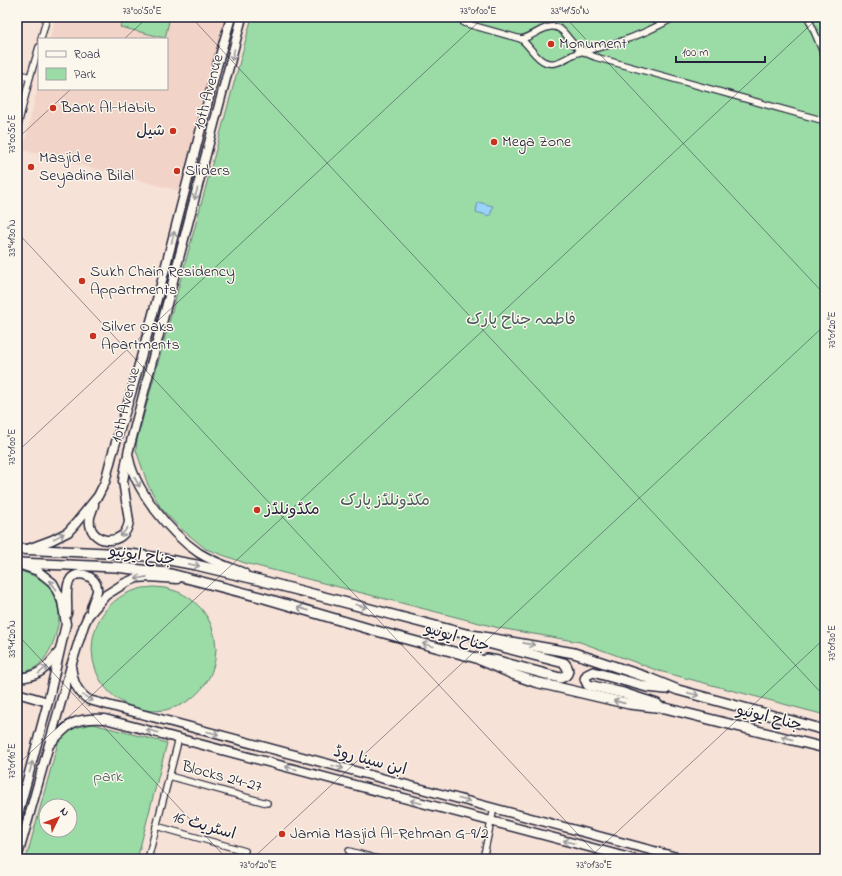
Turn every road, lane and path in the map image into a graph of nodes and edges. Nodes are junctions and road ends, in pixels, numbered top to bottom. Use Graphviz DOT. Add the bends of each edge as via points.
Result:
graph roads {
  1 [pos="47,17"];
  2 [pos="231,17"];
  3 [pos="242,17"];
  4 [pos="675,17"];
  5 [pos="808,17"];
  6 [pos="464,23"];
  7 [pos="41,38"];
  8 [pos="521,39"];
  9 [pos="38,49"];
  10 [pos="584,52"];
  11 [pos="825,57"];
  12 [pos="17,73"];
  13 [pos="30,77"];
  14 [pos="825,121"];
  15 [pos="17,129"];
  16 [pos="169,251"];
  17 [pos="181,254"];
  18 [pos="128,453"];
  19 [pos="98,496"];
  20 [pos="20,550"];
  21 [pos="17,563"];
  22 [pos="194,580"];
  23 [pos="259,580"];
  24 [pos="88,616"];
  25 [pos="66,618"];
  26 [pos="466,634"];
  27 [pos="61,648"];
  28 [pos="476,658"];
  29 [pos="71,666"];
  30 [pos="17,678"];
  31 [pos="678,690"];
  32 [pos="17,693"];
  33 [pos="48,702"];
  34 [pos="666,708"];
  35 [pos="825,730"];
  36 [pos="179,738"];
  37 [pos="49,745"];
  38 [pos="825,748"];
  39 [pos="169,776"];
  40 [pos="267,803"];
  41 [pos="494,808"];
  42 [pos="17,818"];
  43 [pos="491,821"];
  44 [pos="156,826"];
  45 [pos="245,851"];
  46 [pos="349,851"];
  47 [pos="17,859"];
  48 [pos="148,859"];
  49 [pos="378,859"];
  50 [pos="483,859"];
  51 [pos="634,859"];
  52 [pos="684,859"];
  1 -- 7 [label="street"];
  16 -- 2 [label="main road, 10th Avenue, one-way"];
  3 -- 17 [label="main road, 10th Avenue, one-way"];
  4 -- 10 [label="street" via="618,43"];
  5 -- 11 [label="street"];
  6 -- 8 [label="street"];
  8 -- 10 [label="street" via="544,28 555,27"];
  8 -- 10 [label="street" via="539,59 551,64"];
  9 -- 13 [label="street"];
  10 -- 14 [label="street"];
  12 -- 13 [label="street"];
  13 -- 15 [label="street"];
  16 -- 17 [label="main road"];
  16 -- 19 [label="main road, 10th Avenue" via="132,390 105,482"];
  17 -- 18 [label="main road, 10th Avenue"];
  18 -- 19 [label="main road, one-way" via="124,481 129,513 128,527 124,535 104,540 92,531 90,517"];
  18 -- 23 [label="main road, 10th Avenue, one-way" via="133,475 139,485 162,518 183,541 208,558"];
  20 -- 19 [label="main road, 10th Avenue, one-way" via="68,532"];
  20 -- 23 [label="main road, جناح ایونیو, one-way" via="153,557"];
  21 -- 22 [label="main road, جناح ایونیو" via="149,570"];
  25 -- 21 [label="main road, one-way" via="62,601 53,583 38,571"];
  22 -- 24 [label="main road, one-way" via="137,578 115,588"];
  28 -- 22 [label="main road, جناح ایونیو, one-way"];
  23 -- 26 [label="main road, جناح ایونیو, one-way"];
  24 -- 25 [label="main road" via="97,591 96,586 88,576 78,574 69,581"];
  24 -- 29 [label="main road"];
  25 -- 27 [label="main road"];
  26 -- 28 [label="main road" via="477,640 564,663 568,670 567,674 560,678 498,661"];
  26 -- 31 [label="main road, جناح ایونیو, one-way" via="574,653"];
  30 -- 27 [label="main road, one-way" via="42,672"];
  27 -- 33 [label="main road"];
  34 -- 28 [label="main road, جناح ایونیو, one-way" via="629,704 535,682"];
  29 -- 37 [label="main road"];
  29 -- 41 [label="main road, ابن سینا روڈ, one-way" via="75,685 82,696 89,700"];
  31 -- 34 [label="main road" via="647,687 593,672 585,679 588,685 650,701"];
  31 -- 35 [label="main road, جناح ایونیو, one-way"];
  32 -- 33 [label="main road"];
  42 -- 33 [label="main road, one-way"];
  38 -- 34 [label="main road, جناح ایونیو, one-way"];
  36 -- 37 [label="main road, ابن سینا روڈ, one-way" via="92,718 72,723"];
  36 -- 39 [label="street"];
  43 -- 36 [label="main road, ابن سینا روڈ, one-way"];
  37 -- 47 [label="main road"];
  39 -- 40 [label="street, Blocks 24-27"];
  39 -- 44 [label="street"];
  41 -- 43 [label="street"];
  41 -- 52 [label="main road, ابن سینا روڈ"];
  43 -- 50 [label="street"];
  51 -- 43 [label="main road, ابن سینا روڈ, one-way"];
  44 -- 45 [label="street, اسٹریٹ 16"];
  44 -- 48 [label="street"];
  46 -- 49 [label="street"];
}
